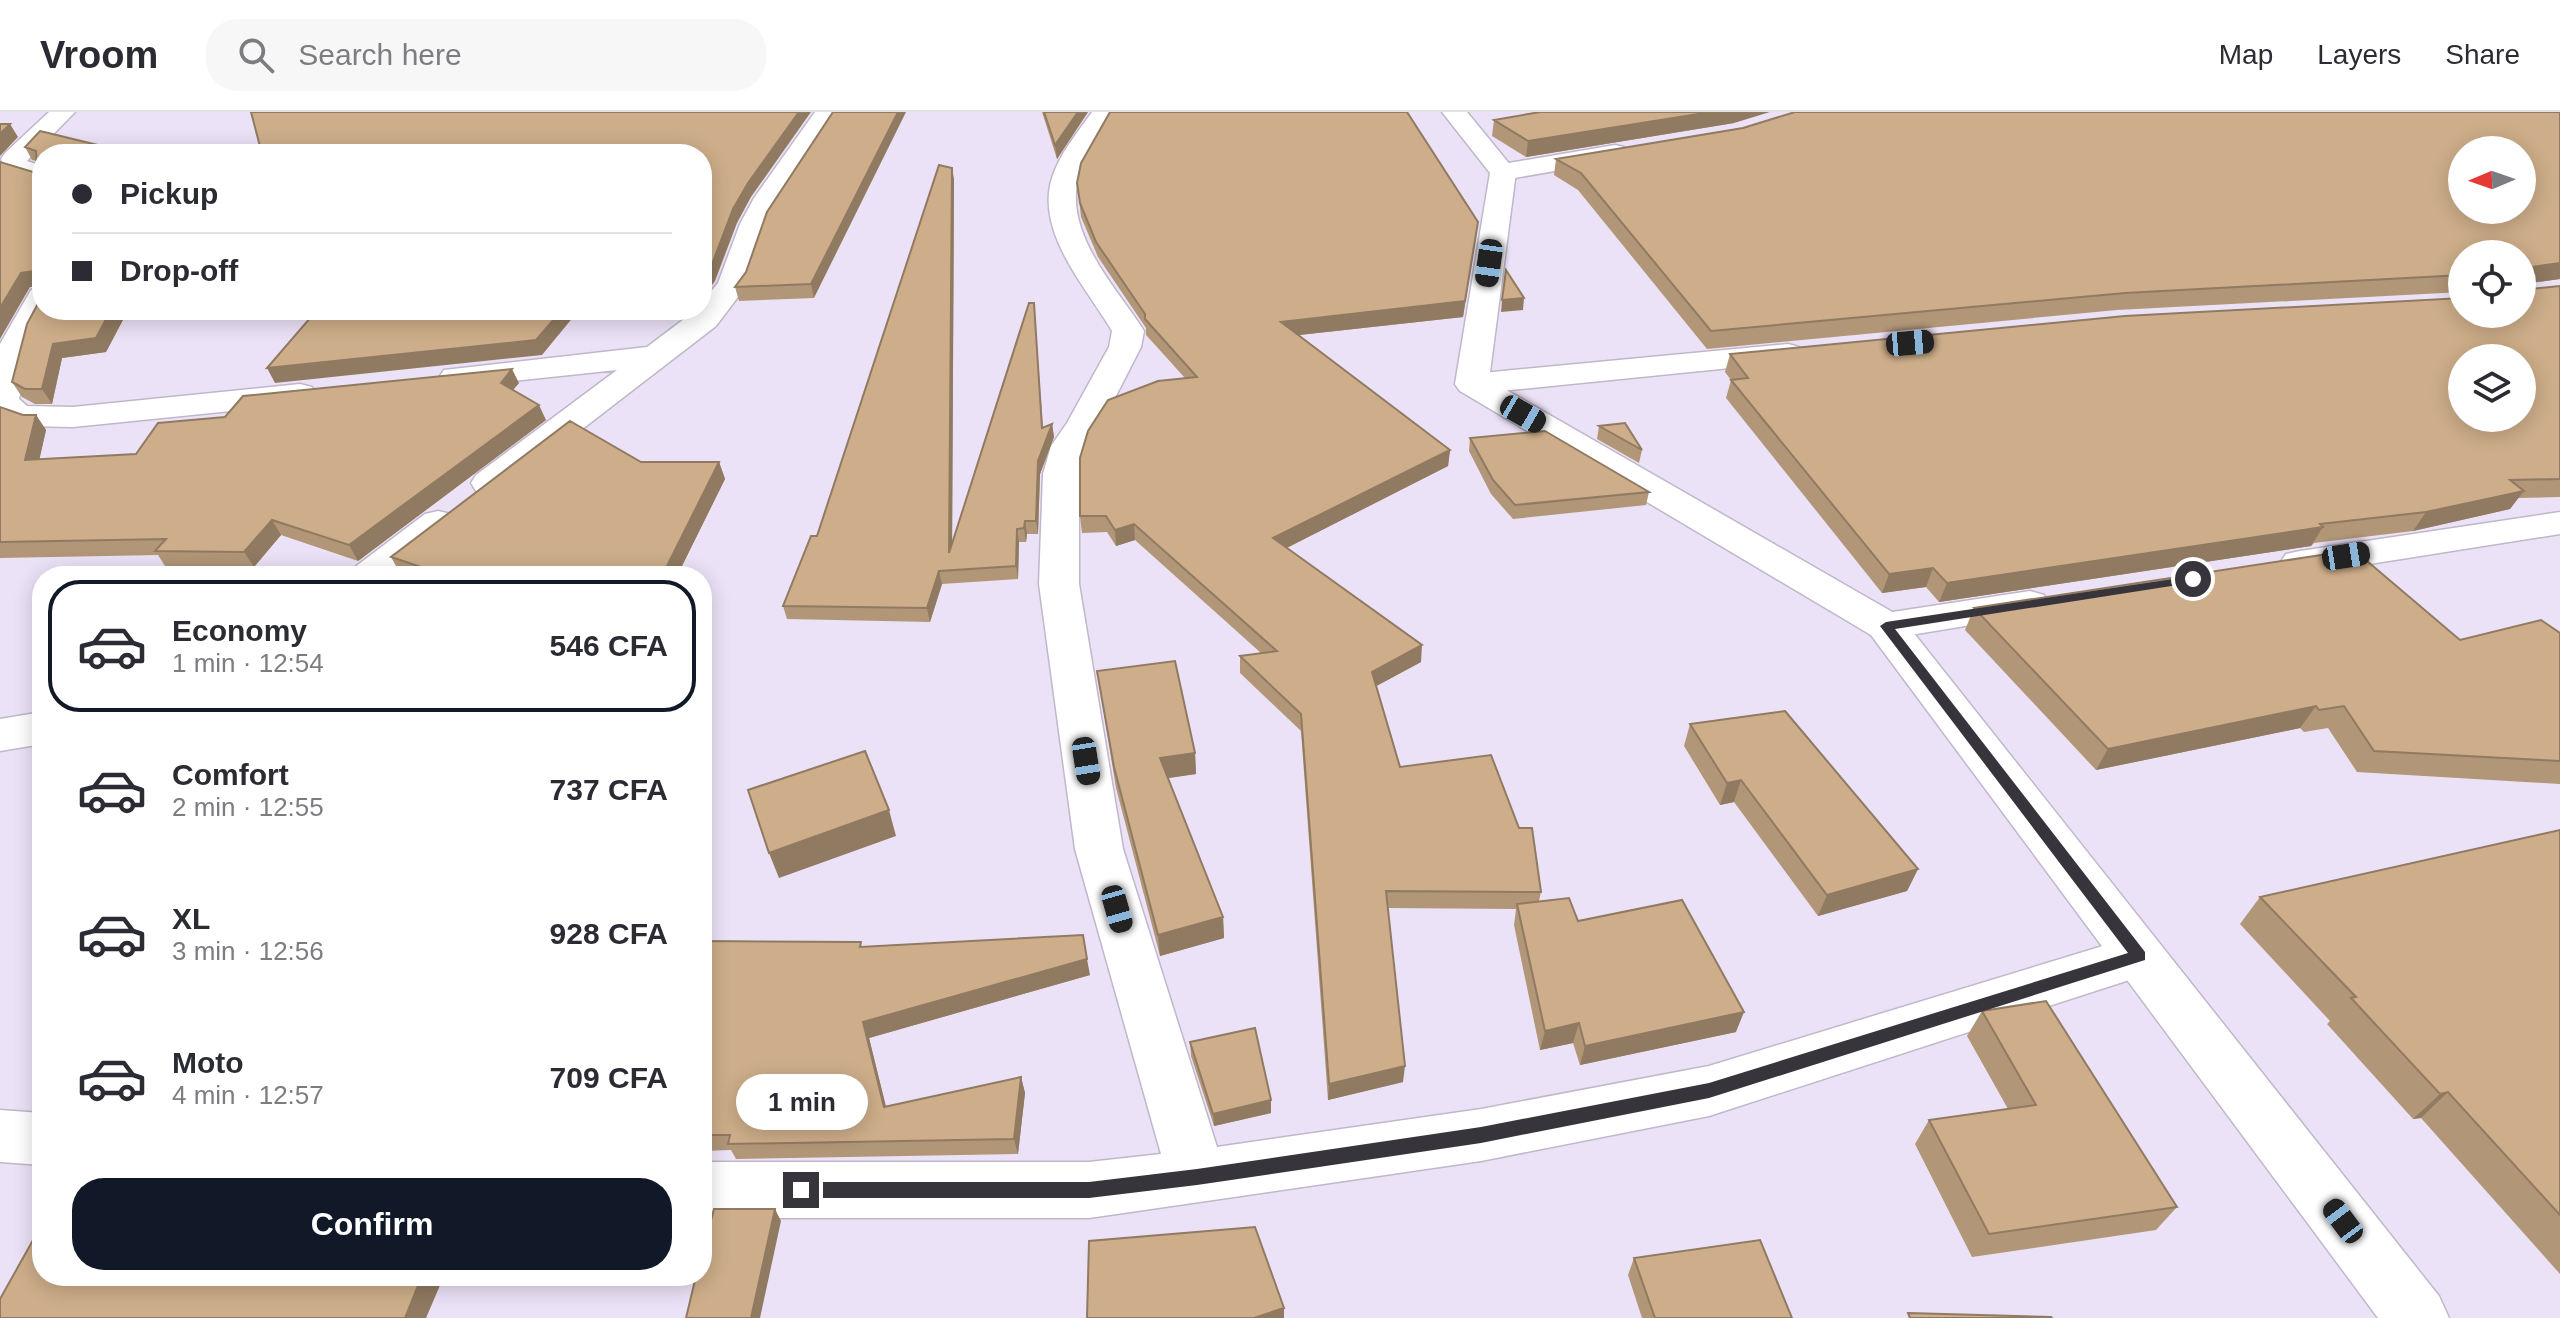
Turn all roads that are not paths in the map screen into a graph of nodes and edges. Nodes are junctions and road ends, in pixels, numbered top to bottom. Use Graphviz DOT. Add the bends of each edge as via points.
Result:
graph roads {
  1 [pos="63,112"];
  2 [pos="828,112"];
  3 [pos="1104,112"];
  4 [pos="1454,112"];
  5 [pos="1644,149"];
  6 [pos="32,171"];
  7 [pos="1503,172"];
  8 [pos="712,310"];
  9 [pos="32,313"];
  10 [pos="704,320"];
  11 [pos="1816,352"];
  12 [pos="656,356"];
  13 [pos="420,381"];
  14 [pos="1472,384"];
  15 [pos="325,391"];
  16 [pos="2560,523"];
  17 [pos="382,566"];
  18 [pos="2262,569"];
  19 [pos="2059,600"];
  20 [pos="1886,626"];
  21 [pos="32,730"];
  22 [pos="0,735"];
  23 [pos="2139,956"];
  24 [pos="0,1136"];
  25 [pos="32,1138"];
  26 [pos="1197,1177"];
  27 [pos="712,1190"];
  28 [pos="2417,1318"];
  1 -- 6 [label="street" via="14,159 15,167"];
  2 -- 8 [label="street" via="768,198 732,285"];
  3 -- 26 [label="street" via="1063,186 1062,213 1071,238 1128,331 1125,347 1069,446 1061,474 1059,584 1099,849"];
  4 -- 7 [label="street"];
  5 -- 7 [label="street"];
  7 -- 14 [label="street"];
  9 -- 15 [label="street" via="18,337 2,399 8,410 22,416 73,417"];
  10 -- 12 [label="street"];
  11 -- 14 [label="street"];
  12 -- 13 [label="street"];
  12 -- 17 [label="street"];
  14 -- 20 [label="street"];
  16 -- 18 [label="street"];
  19 -- 20 [label="street"];
  20 -- 23 [label="street"];
  21 -- 22 [label="street"];
  23 -- 26 [label="street" via="1709,1091 1481,1135"];
  23 -- 28 [label="street"];
  24 -- 25 [label="street"];
  26 -- 27 [label="street" via="1089,1190"];
}
